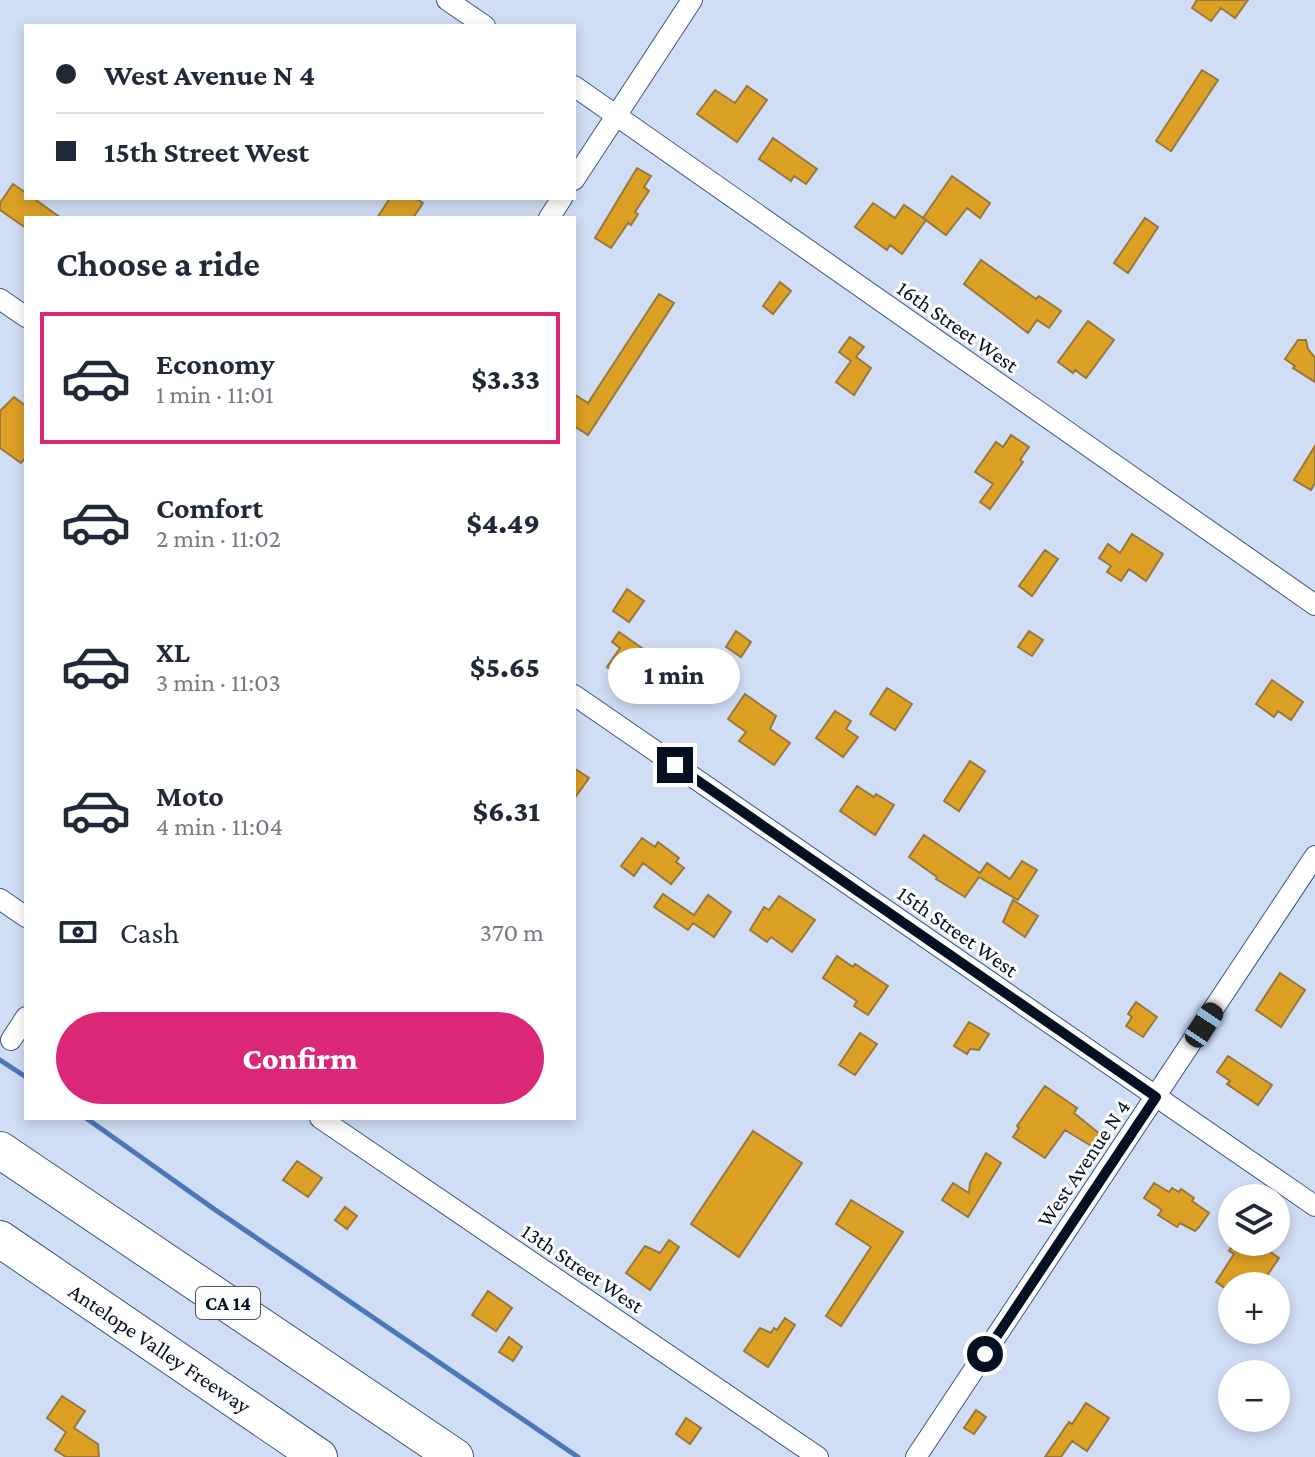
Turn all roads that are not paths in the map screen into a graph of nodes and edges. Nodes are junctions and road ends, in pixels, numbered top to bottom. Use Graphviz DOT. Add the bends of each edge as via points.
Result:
graph roads {
  1 [pos="447,0"];
  2 [pos="692,0"];
  3 [pos="482,24"];
  4 [pos="576,87"];
  5 [pos="617,115"];
  6 [pos="576,177"];
  7 [pos="0,299"];
  8 [pos="24,316"];
  9 [pos="1315,605"];
  10 [pos="576,696"];
  11 [pos="1315,856"];
  12 [pos="0,899"];
  13 [pos="24,916"];
  14 [pos="24,1020"];
  15 [pos="11,1040"];
  16 [pos="1156,1097"];
  17 [pos="323,1120"];
  18 [pos="0,1150"];
  19 [pos="1315,1206"];
  20 [pos="0,1239"];
  21 [pos="319,1457"];
  22 [pos="455,1457"];
  23 [pos="818,1457"];
  24 [pos="916,1457"];
  1 -- 3 [label="street"];
  2 -- 5 [label="street"];
  4 -- 5 [label="street, 16th Street West"];
  5 -- 6 [label="street"];
  5 -- 9 [label="street, 16th Street West"];
  7 -- 8 [label="street"];
  10 -- 16 [label="street, 15th Street West"];
  11 -- 16 [label="street, West Avenue N 4"];
  12 -- 13 [label="street"];
  14 -- 15 [label="street"];
  16 -- 19 [label="street, 15th Street West"];
  16 -- 24 [label="street, West Avenue N 4"];
  17 -- 23 [label="street, 13th Street West"];
  18 -- 22 [label="highway, CA 14"];
  20 -- 21 [label="highway, Antelope Valley Freeway"];
}
